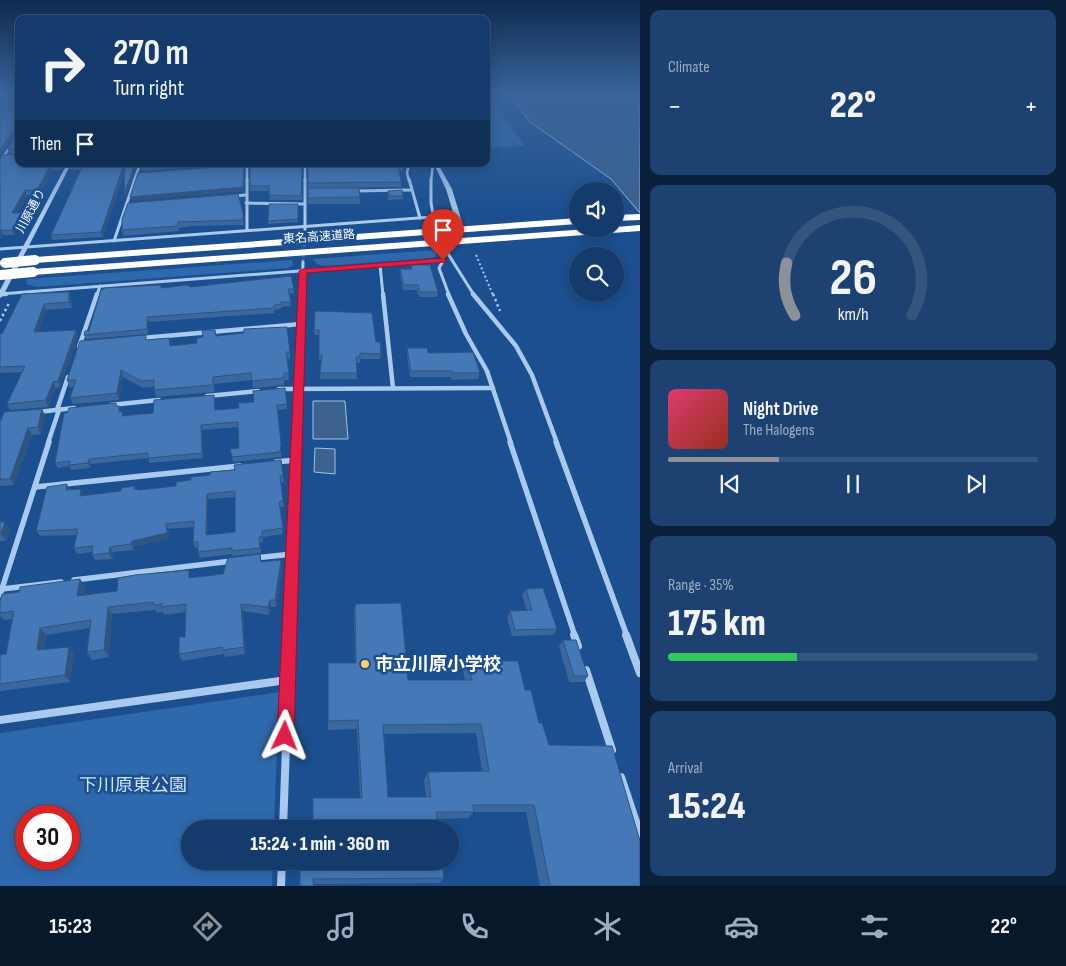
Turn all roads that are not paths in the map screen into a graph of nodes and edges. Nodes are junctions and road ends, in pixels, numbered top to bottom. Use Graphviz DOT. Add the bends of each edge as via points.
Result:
graph roads {
  1 [pos="15,140"];
  2 [pos="11,157"];
  3 [pos="1,159"];
  4 [pos="67,167"];
  5 [pos="139,167"];
  6 [pos="235,167"];
  7 [pos="247,167"];
  8 [pos="305,167"];
  9 [pos="408,167"];
  10 [pos="434,167"];
  11 [pos="436,167"];
  12 [pos="229,168"];
  13 [pos="136,174"];
  14 [pos="146,174"];
  15 [pos="411,190"];
  16 [pos="305,191"];
  17 [pos="315,191"];
  18 [pos="353,191"];
  19 [pos="246,195"];
  20 [pos="228,196"];
  21 [pos="246,203"];
  22 [pos="134,204"];
  23 [pos="305,204"];
  24 [pos="125,205"];
  25 [pos="432,217"];
  26 [pos="640,217"];
  27 [pos="420,218"];
  28 [pos="624,218"];
  29 [pos="459,222"];
  30 [pos="569,222"];
  31 [pos="436,225"];
  32 [pos="305,226"];
  33 [pos="640,228"];
  34 [pos="247,230"];
  35 [pos="305,233"];
  36 [pos="478,234"];
  37 [pos="114,241"];
  38 [pos="25,247"];
  39 [pos="445,248"];
  40 [pos="0,249"];
  41 [pos="450,258"];
  42 [pos="443,260"];
  43 [pos="303,262"];
  44 [pos="3,263"];
  45 [pos="380,265"];
  46 [pos="303,271"];
  47 [pos="0,275"];
  48 [pos="100,286"];
  49 [pos="0,295"];
  50 [pos="301,324"];
  51 [pos="138,339"];
  52 [pos="89,343"];
  53 [pos="80,344"];
  54 [pos="77,352"];
  55 [pos="71,369"];
  56 [pos="298,388"];
  57 [pos="393,388"];
  58 [pos="493,388"];
  59 [pos="270,390"];
  60 [pos="260,391"];
  61 [pos="203,396"];
  62 [pos="164,400"];
  63 [pos="107,405"];
  64 [pos="78,408"];
  65 [pos="58,410"];
  66 [pos="28,413"];
  67 [pos="296,460"];
  68 [pos="267,463"];
  69 [pos="247,465"];
  70 [pos="35,487"];
  71 [pos="292,554"];
  72 [pos="1,592"];
  73 [pos="580,654"];
  74 [pos="584,664"];
  75 [pos="640,673"];
  76 [pos="287,680"];
  77 [pos="0,720"];
  78 [pos="615,758"];
  79 [pos="618,768"];
  80 [pos="283,820"];
  81 [pos="640,834"];
  82 [pos="282,870"];
  83 [pos="281,886"];
  1 -- 3 [label="street"];
  2 -- 3 [label="street"];
  4 -- 38 [label="street, 川原通り"];
  5 -- 13 [label="street"];
  6 -- 12 [label="street"];
  7 -- 19 [label="street"];
  8 -- 16 [label="street"];
  9 -- 15 [label="street"];
  10 -- 25 [label="street"];
  11 -- 29 [label="street"];
  13 -- 14 [label="street"];
  13 -- 24 [label="street"];
  15 -- 18 [label="street"];
  15 -- 27 [label="street"];
  16 -- 17 [label="street"];
  16 -- 23 [label="street"];
  19 -- 20 [label="street"];
  19 -- 21 [label="street"];
  21 -- 23 [label="street"];
  21 -- 34 [label="street"];
  22 -- 24 [label="street"];
  23 -- 32 [label="street"];
  24 -- 37 [label="street"];
  25 -- 27 [label="street"];
  25 -- 31 [label="street"];
  26 -- 28 [label="highway"];
  27 -- 32 [label="street"];
  30 -- 36 [label="highway, 東名高速道路"];
  32 -- 34 [label="street"];
  32 -- 35 [label="street"];
  33 -- 36 [label="highway, 東名高速道路"];
  34 -- 37 [label="street"];
  36 -- 44 [label="highway, 東名高速道路, bridge"];
  36 -- 47 [label="highway, 東名高速道路, bridge"];
  37 -- 38 [label="street"];
  38 -- 40 [label="street"];
  38 -- 49 [label="street, 川原通り"];
  39 -- 41 [label="street"];
  41 -- 42 [label="street"];
  41 -- 75 [label="street" via="471,292 516,346 532,375"];
  42 -- 45 [label="street"];
  42 -- 58 [label="street" via="439,268 446,290"];
  43 -- 46 [label="street"];
  45 -- 46 [label="street"];
  45 -- 57 [label="street"];
  46 -- 48 [label="street"];
  46 -- 50 [label="street"];
  48 -- 49 [label="street"];
  48 -- 53 [label="street"];
  50 -- 51 [label="street"];
  50 -- 56 [label="street"];
  52 -- 53 [label="street"];
  53 -- 54 [label="street"];
  55 -- 65 [label="street"];
  56 -- 57 [label="street"];
  56 -- 59 [label="street"];
  56 -- 67 [label="street"];
  57 -- 58 [label="street"];
  58 -- 73 [label="street"];
  60 -- 61 [label="street"];
  62 -- 63 [label="street"];
  64 -- 65 [label="street"];
  65 -- 66 [label="street"];
  65 -- 70 [label="street"];
  67 -- 68 [label="street"];
  67 -- 71 [label="street"];
  69 -- 70 [label="street"];
  70 -- 72 [label="street"];
  71 -- 72 [label="street"];
  71 -- 76 [label="street"];
  74 -- 78 [label="street"];
  76 -- 77 [label="street"];
  76 -- 80 [label="street"];
  79 -- 81 [label="street"];
  82 -- 83 [label="street"];
}
